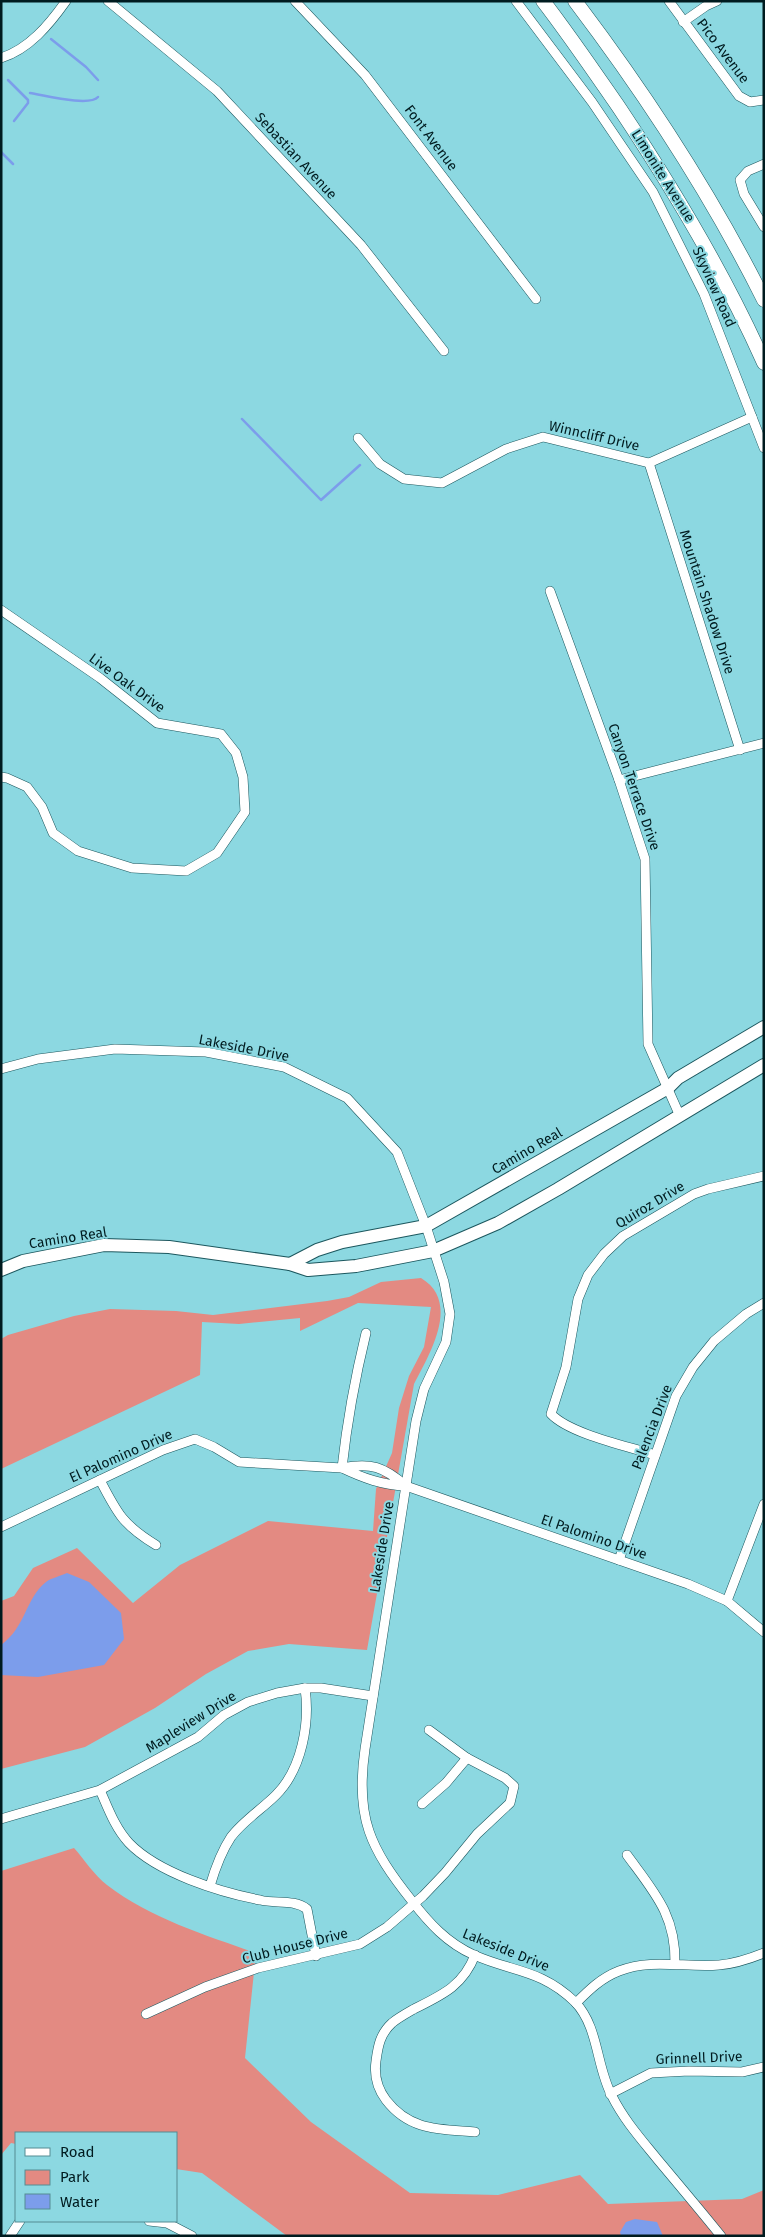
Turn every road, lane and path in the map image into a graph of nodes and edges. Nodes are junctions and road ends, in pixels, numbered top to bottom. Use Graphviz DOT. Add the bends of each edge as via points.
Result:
graph roads {
  1 [pos="66,1"];
  2 [pos="108,1"];
  3 [pos="294,1"];
  4 [pos="516,1"];
  5 [pos="543,1"];
  6 [pos="576,1"];
  7 [pos="669,1"];
  8 [pos="717,1"];
  9 [pos="683,22"];
  10 [pos="1,58"];
  11 [pos="764,100"];
  12 [pos="764,164"];
  13 [pos="764,227"];
  14 [pos="536,299"];
  15 [pos="764,300"];
  16 [pos="444,350"];
  17 [pos="764,363"];
  18 [pos="752,417"];
  19 [pos="358,438"];
  20 [pos="764,448"];
  21 [pos="648,462"];
  22 [pos="550,590"];
  23 [pos="1,610"];
  24 [pos="764,744"];
  25 [pos="740,750"];
  26 [pos="1,777"];
  27 [pos="619,780"];
  28 [pos="764,1027"];
  29 [pos="764,1065"];
  30 [pos="1,1069"];
  31 [pos="668,1088"];
  32 [pos="679,1114"];
  33 [pos="764,1176"];
  34 [pos="426,1226"];
  35 [pos="433,1251"];
  36 [pos="290,1264"];
  37 [pos="1,1270"];
  38 [pos="764,1303"];
  39 [pos="366,1333"];
  40 [pos="655,1455"];
  41 [pos="369,1466"];
  42 [pos="342,1468"];
  43 [pos="367,1479"];
  44 [pos="100,1480"];
  45 [pos="406,1486"];
  46 [pos="764,1504"];
  47 [pos="1,1527"];
  48 [pos="156,1545"];
  49 [pos="619,1560"];
  50 [pos="727,1602"];
  51 [pos="764,1632"];
  52 [pos="305,1688"];
  53 [pos="373,1696"];
  54 [pos="429,1730"];
  55 [pos="467,1758"];
  56 [pos="100,1790"];
  57 [pos="422,1804"];
  58 [pos="1,1819"];
  59 [pos="627,1855"];
  60 [pos="210,1886"];
  61 [pos="415,1905"];
  62 [pos="764,1953"];
  63 [pos="475,1955"];
  64 [pos="316,1956"];
  65 [pos="676,1964"];
  66 [pos="576,2003"];
  67 [pos="146,2014"];
  68 [pos="764,2067"];
  69 [pos="610,2094"];
  70 [pos="475,2132"];
  71 [pos="19,2222"];
  72 [pos="158,2222"];
  73 [pos="10,2236"];
  74 [pos="192,2236"];
  75 [pos="720,2236"];
  1 -- 10 [label="street" via="30,43"];
  2 -- 16 [label="street, Sebastian Avenue" via="217,91 361,245"];
  3 -- 14 [label="street, Font Avenue" via="365,75"];
  4 -- 18 [label="street, Skyview Road" via="592,102 653,192 704,294"];
  5 -- 17 [label="main road, Limonite Avenue" via="679,200 731,294"];
  6 -- 15 [label="main road, Limonite Avenue" via="634,80 690,166"];
  7 -- 9 [label="street, Pico Avenue"];
  8 -- 9 [label="street"];
  9 -- 11 [label="street, Pico Avenue" via="739,96 750,102"];
  12 -- 13 [label="street" via="748,171 740,180 744,194"];
  18 -- 20 [label="street, Skyview Road"];
  18 -- 21 [label="street, Winncliff Drive"];
  19 -- 21 [label="street, Winncliff Drive" via="380,464 404,479 442,484 506,449 543,437"];
  21 -- 25 [label="street, Mountain Shadow Drive"];
  22 -- 27 [label="street, Canyon Terrace Drive"];
  23 -- 26 [label="street, Live Oak Drive" via="100,678 157,723 221,734 236,754 243,777 244,812 218,853 186,871 132,868 78,851 53,832 42,807 27,787"];
  24 -- 25 [label="street"];
  25 -- 27 [label="street"];
  27 -- 31 [label="street, Canyon Terrace Drive" via="644,859 648,1044"];
  28 -- 31 [label="main road, Camino Real" via="678,1078"];
  29 -- 32 [label="main road, Camino Real"];
  30 -- 34 [label="street, Lakeside Drive" via="115,1049 206,1052 284,1067 347,1098 397,1152"];
  31 -- 32 [label="street, Canyon Terrace Drive"];
  31 -- 34 [label="main road, Camino Real"];
  32 -- 35 [label="main road, Camino Real" via="498,1223"];
  33 -- 40 [label="street, Quiroz Drive" via="694,1194 623,1236 588,1275 578,1299 566,1366 551,1414 573,1428"];
  34 -- 35 [label="street, Lakeside Drive"];
  34 -- 36 [label="main road, Camino Real" via="342,1242"];
  35 -- 36 [label="main road, Camino Real" via="356,1266 308,1270"];
  35 -- 45 [label="street, Lakeside Drive" via="444,1282 450,1314 446,1342 420,1402"];
  36 -- 37 [label="main road, Camino Real" via="169,1247 104,1245 23,1260"];
  38 -- 40 [label="street, Palencia Drive" via="714,1341 694,1367 676,1396"];
  39 -- 42 [label="street" via="347,1418"];
  40 -- 49 [label="street, Palencia Drive"];
  41 -- 42 [label="street, El Palomino Drive" via="360,1464"];
  41 -- 43 [label="street"];
  41 -- 45 [label="street, El Palomino Drive" via="389,1471"];
  42 -- 43 [label="street, El Palomino Drive"];
  42 -- 44 [label="street, El Palomino Drive" via="239,1462 195,1439 163,1450"];
  43 -- 45 [label="street, El Palomino Drive" via="386,1485"];
  44 -- 47 [label="street, El Palomino Drive"];
  44 -- 48 [label="street" via="118,1514 136,1533"];
  45 -- 49 [label="street, El Palomino Drive"];
  45 -- 53 [label="street, Lakeside Drive"];
  46 -- 50 [label="street"];
  49 -- 50 [label="street, El Palomino Drive" via="688,1584"];
  50 -- 51 [label="street, El Palomino Drive"];
  52 -- 53 [label="street, Mapleview Drive"];
  52 -- 56 [label="street, Mapleview Drive" via="277,1693 235,1708 198,1737"];
  52 -- 60 [label="street" via="304,1732 294,1766 278,1793 232,1836 220,1856"];
  53 -- 61 [label="street, Lakeside Drive" via="362,1772 365,1820 382,1862"];
  54 -- 55 [label="street"];
  55 -- 57 [label="street"];
  55 -- 61 [label="street, Club House Drive" via="514,1786 510,1804 477,1834"];
  56 -- 58 [label="street, Mapleview Drive"];
  56 -- 60 [label="street" via="116,1826 138,1851 158,1865"];
  59 -- 65 [label="street" via="669,1920"];
  60 -- 64 [label="street" via="263,1901 301,1903 311,1918"];
  61 -- 63 [label="street, Lakeside Drive" via="450,1942"];
  61 -- 64 [label="street, Club House Drive" via="360,1944"];
  62 -- 65 [label="street" via="737,1963"];
  63 -- 66 [label="street, Lakeside Drive" via="551,1983"];
  63 -- 70 [label="street" via="462,1978 451,1988 392,2023 379,2040 374,2073 381,2093 407,2120 427,2127"];
  64 -- 67 [label="street, Club House Drive" via="258,1968 205,1987"];
  65 -- 66 [label="street" via="640,1965 619,1971 594,1985"];
  66 -- 69 [label="street, Lakeside Drive" via="588,2022"];
  68 -- 69 [label="street, Grinnell Drive" via="742,2072 650,2074"];
  69 -- 75 [label="street, Lakeside Drive" via="626,2120"];
  71 -- 73 [label="street"];
  72 -- 74 [label="street" via="167,2223"];
}
